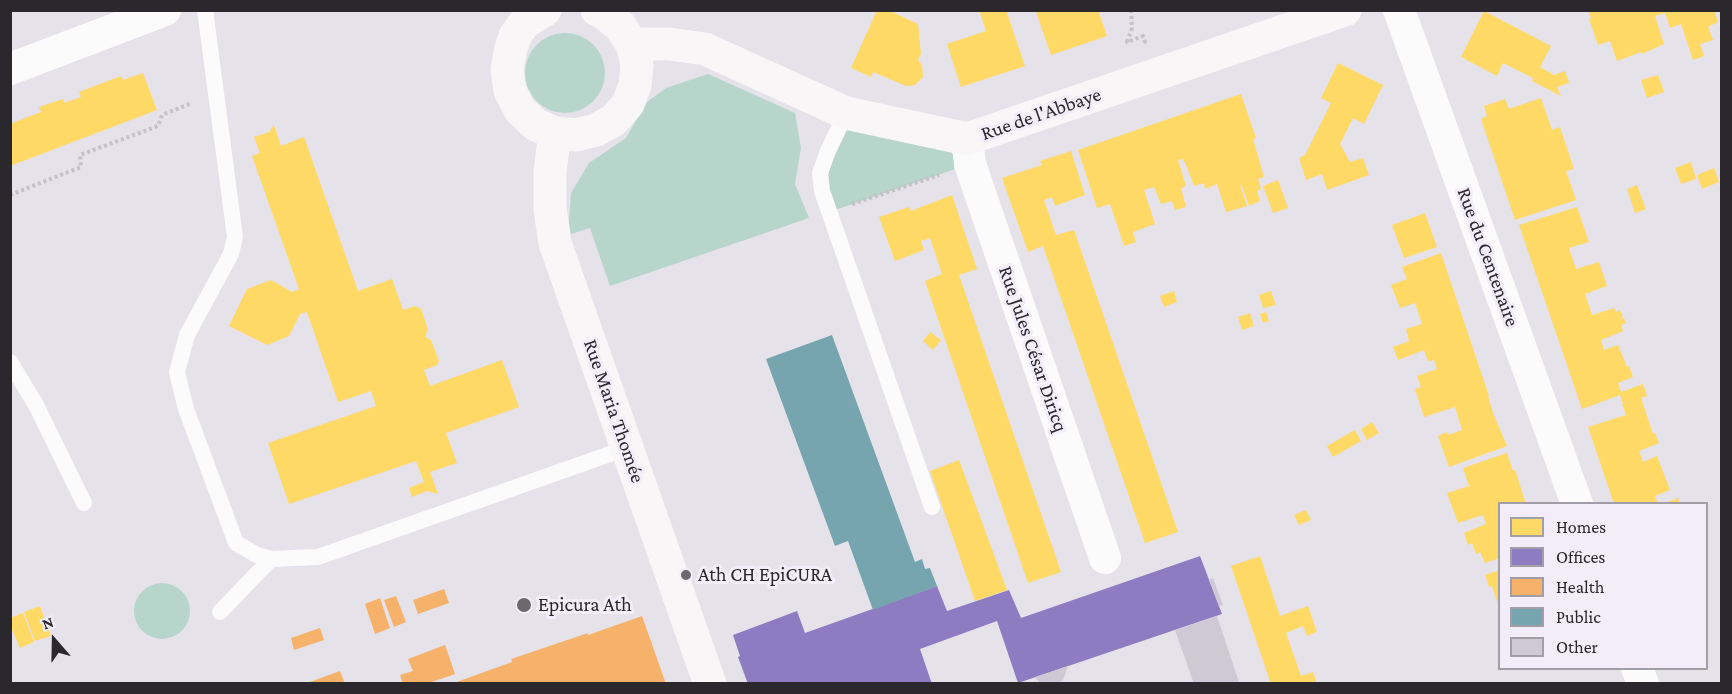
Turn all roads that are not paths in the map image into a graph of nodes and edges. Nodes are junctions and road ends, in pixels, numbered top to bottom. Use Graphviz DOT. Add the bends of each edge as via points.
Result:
graph roads {
  1 [pos="165,10"];
  2 [pos="205,10"];
  3 [pos="597,10"];
  4 [pos="1346,10"];
  5 [pos="1399,10"];
  6 [pos="528,14"];
  7 [pos="632,44"];
  8 [pos="10,69"];
  9 [pos="846,113"];
  10 [pos="555,133"];
  11 [pos="969,152"];
  12 [pos="10,362"];
  13 [pos="627,448"];
  14 [pos="1576,502"];
  15 [pos="84,503"];
  16 [pos="932,507"];
  17 [pos="1105,558"];
  18 [pos="271,559"];
  19 [pos="220,612"];
  20 [pos="1637,670"];
  21 [pos="710,684"];
  22 [pos="1643,684"];
  1 -- 8 [label="street"];
  2 -- 18 [label="lane" via="235,237 231,254 187,335 177,372 186,409 236,543"];
  3 -- 7 [label="street" via="620,26"];
  4 -- 11 [label="street, Rue de l'Abbaye"];
  5 -- 14 [label="street, Rue du Centenaire"];
  6 -- 10 [label="street" via="511,48 507,69 510,91 520,110 536,125"];
  7 -- 9 [label="street, Rue de l'Abbaye" via="705,49"];
  7 -- 10 [label="street" via="637,65 628,104 614,120 596,130 576,135"];
  9 -- 11 [label="street, Rue de l'Abbaye"];
  9 -- 16 [label="lane" via="820,173 822,191"];
  10 -- 13 [label="street, Rue Maria Thomée" via="550,199 555,243"];
  11 -- 17 [label="street, Rue Jules César Diricq"];
  12 -- 15 [label="lane" via="36,405"];
  13 -- 18 [label="lane" via="318,557"];
  13 -- 21 [label="street, Rue Maria Thomée"];
  18 -- 19 [label="lane"];
  20 -- 22 [label="street"];
}
